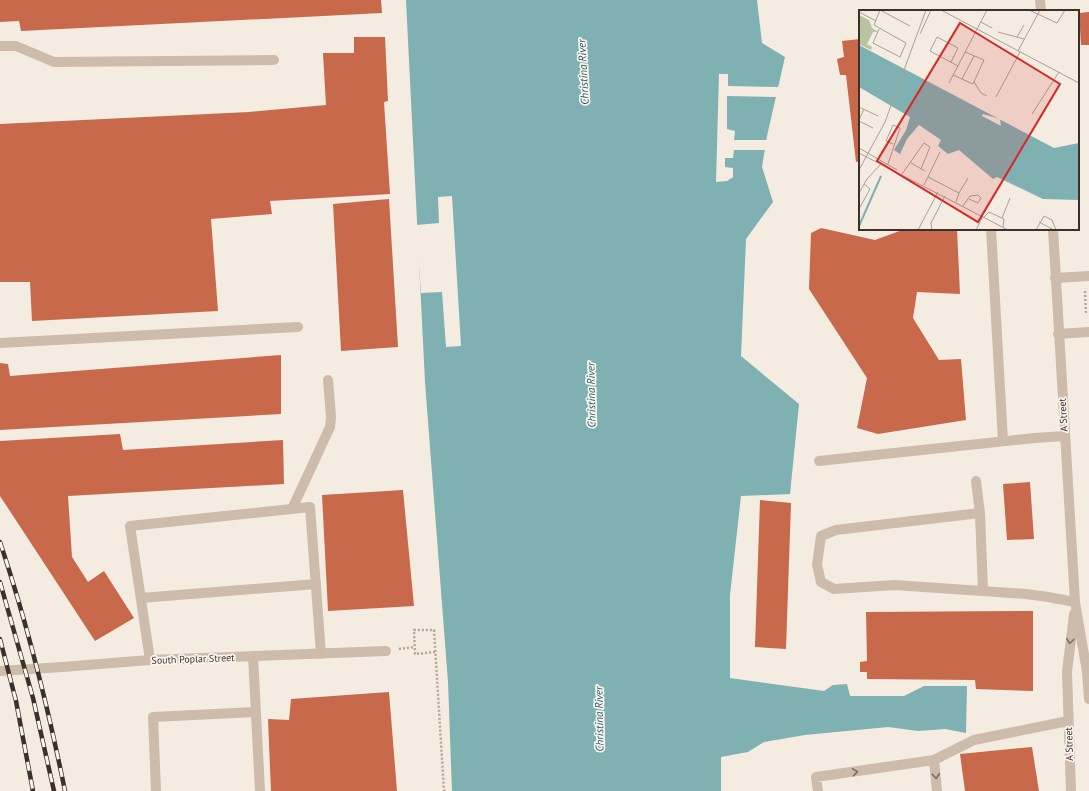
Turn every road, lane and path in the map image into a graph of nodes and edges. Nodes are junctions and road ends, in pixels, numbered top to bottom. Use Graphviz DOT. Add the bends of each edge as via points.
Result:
graph roads {
  1 [pos="1040,0"];
  2 [pos="1041,10"];
  3 [pos="0,46"];
  4 [pos="274,60"];
  5 [pos="991,230"];
  6 [pos="1053,230"];
  7 [pos="1055,278"];
  8 [pos="1087,280"];
  9 [pos="1086,315"];
  10 [pos="298,327"];
  11 [pos="1089,332"];
  12 [pos="1058,334"];
  13 [pos="0,343"];
  14 [pos="328,380"];
  15 [pos="1065,436"];
  16 [pos="1003,441"];
  17 [pos="819,461"];
  18 [pos="976,481"];
  19 [pos="292,509"];
  20 [pos="980,513"];
  21 [pos="316,584"];
  22 [pos="983,591"];
  23 [pos="141,598"];
  24 [pos="1075,602"];
  25 [pos="386,651"];
  26 [pos="435,652"];
  27 [pos="321,654"];
  28 [pos="253,656"];
  29 [pos="150,660"];
  30 [pos="0,671"];
  31 [pos="1089,700"];
  32 [pos="255,712"];
  33 [pos="1068,721"];
  34 [pos="934,760"];
  35 [pos="156,791"];
  36 [pos="260,791"];
  37 [pos="444,791"];
  38 [pos="818,791"];
  39 [pos="937,791"];
  40 [pos="1071,791"];
  1 -- 2 [label="street"];
  3 -- 4 [label="street" via="16,46 54,62"];
  5 -- 16 [label="street"];
  6 -- 7 [label="street, A Street"];
  7 -- 8 [label="street"];
  7 -- 12 [label="street, A Street"];
  8 -- 9 [label="path"];
  10 -- 13 [label="street"];
  11 -- 12 [label="street"];
  12 -- 15 [label="street, A Street"];
  14 -- 19 [label="street" via="330,427"];
  15 -- 16 [label="street"];
  15 -- 24 [label="street, A Street"];
  16 -- 17 [label="street"];
  18 -- 20 [label="street"];
  19 -- 21 [label="street" via="310,507"];
  19 -- 23 [label="street" via="130,526"];
  20 -- 22 [label="street"];
  20 -- 22 [label="street" via="836,530 821,536 817,565 821,582 834,589 894,585"];
  21 -- 23 [label="street"];
  21 -- 27 [label="street"];
  22 -- 24 [label="street"];
  23 -- 29 [label="street"];
  24 -- 31 [label="street, A Street"];
  24 -- 33 [label="street, A Street, one-way" via="1067,672"];
  25 -- 27 [label="street, South Poplar Street"];
  26 -- 26 [label="path" via="434,630 414,630 414,654"];
  26 -- 37 [label="path"];
  27 -- 28 [label="street, South Poplar Street"];
  28 -- 29 [label="street, South Poplar Street"];
  28 -- 32 [label="street"];
  29 -- 30 [label="street, South Poplar Street"];
  32 -- 35 [label="street" via="153,717"];
  32 -- 36 [label="street"];
  33 -- 34 [label="street" via="974,740"];
  33 -- 40 [label="street, A Street"];
  38 -- 34 [label="street, one-way" via="816,777"];
  34 -- 39 [label="street, one-way"];
}
